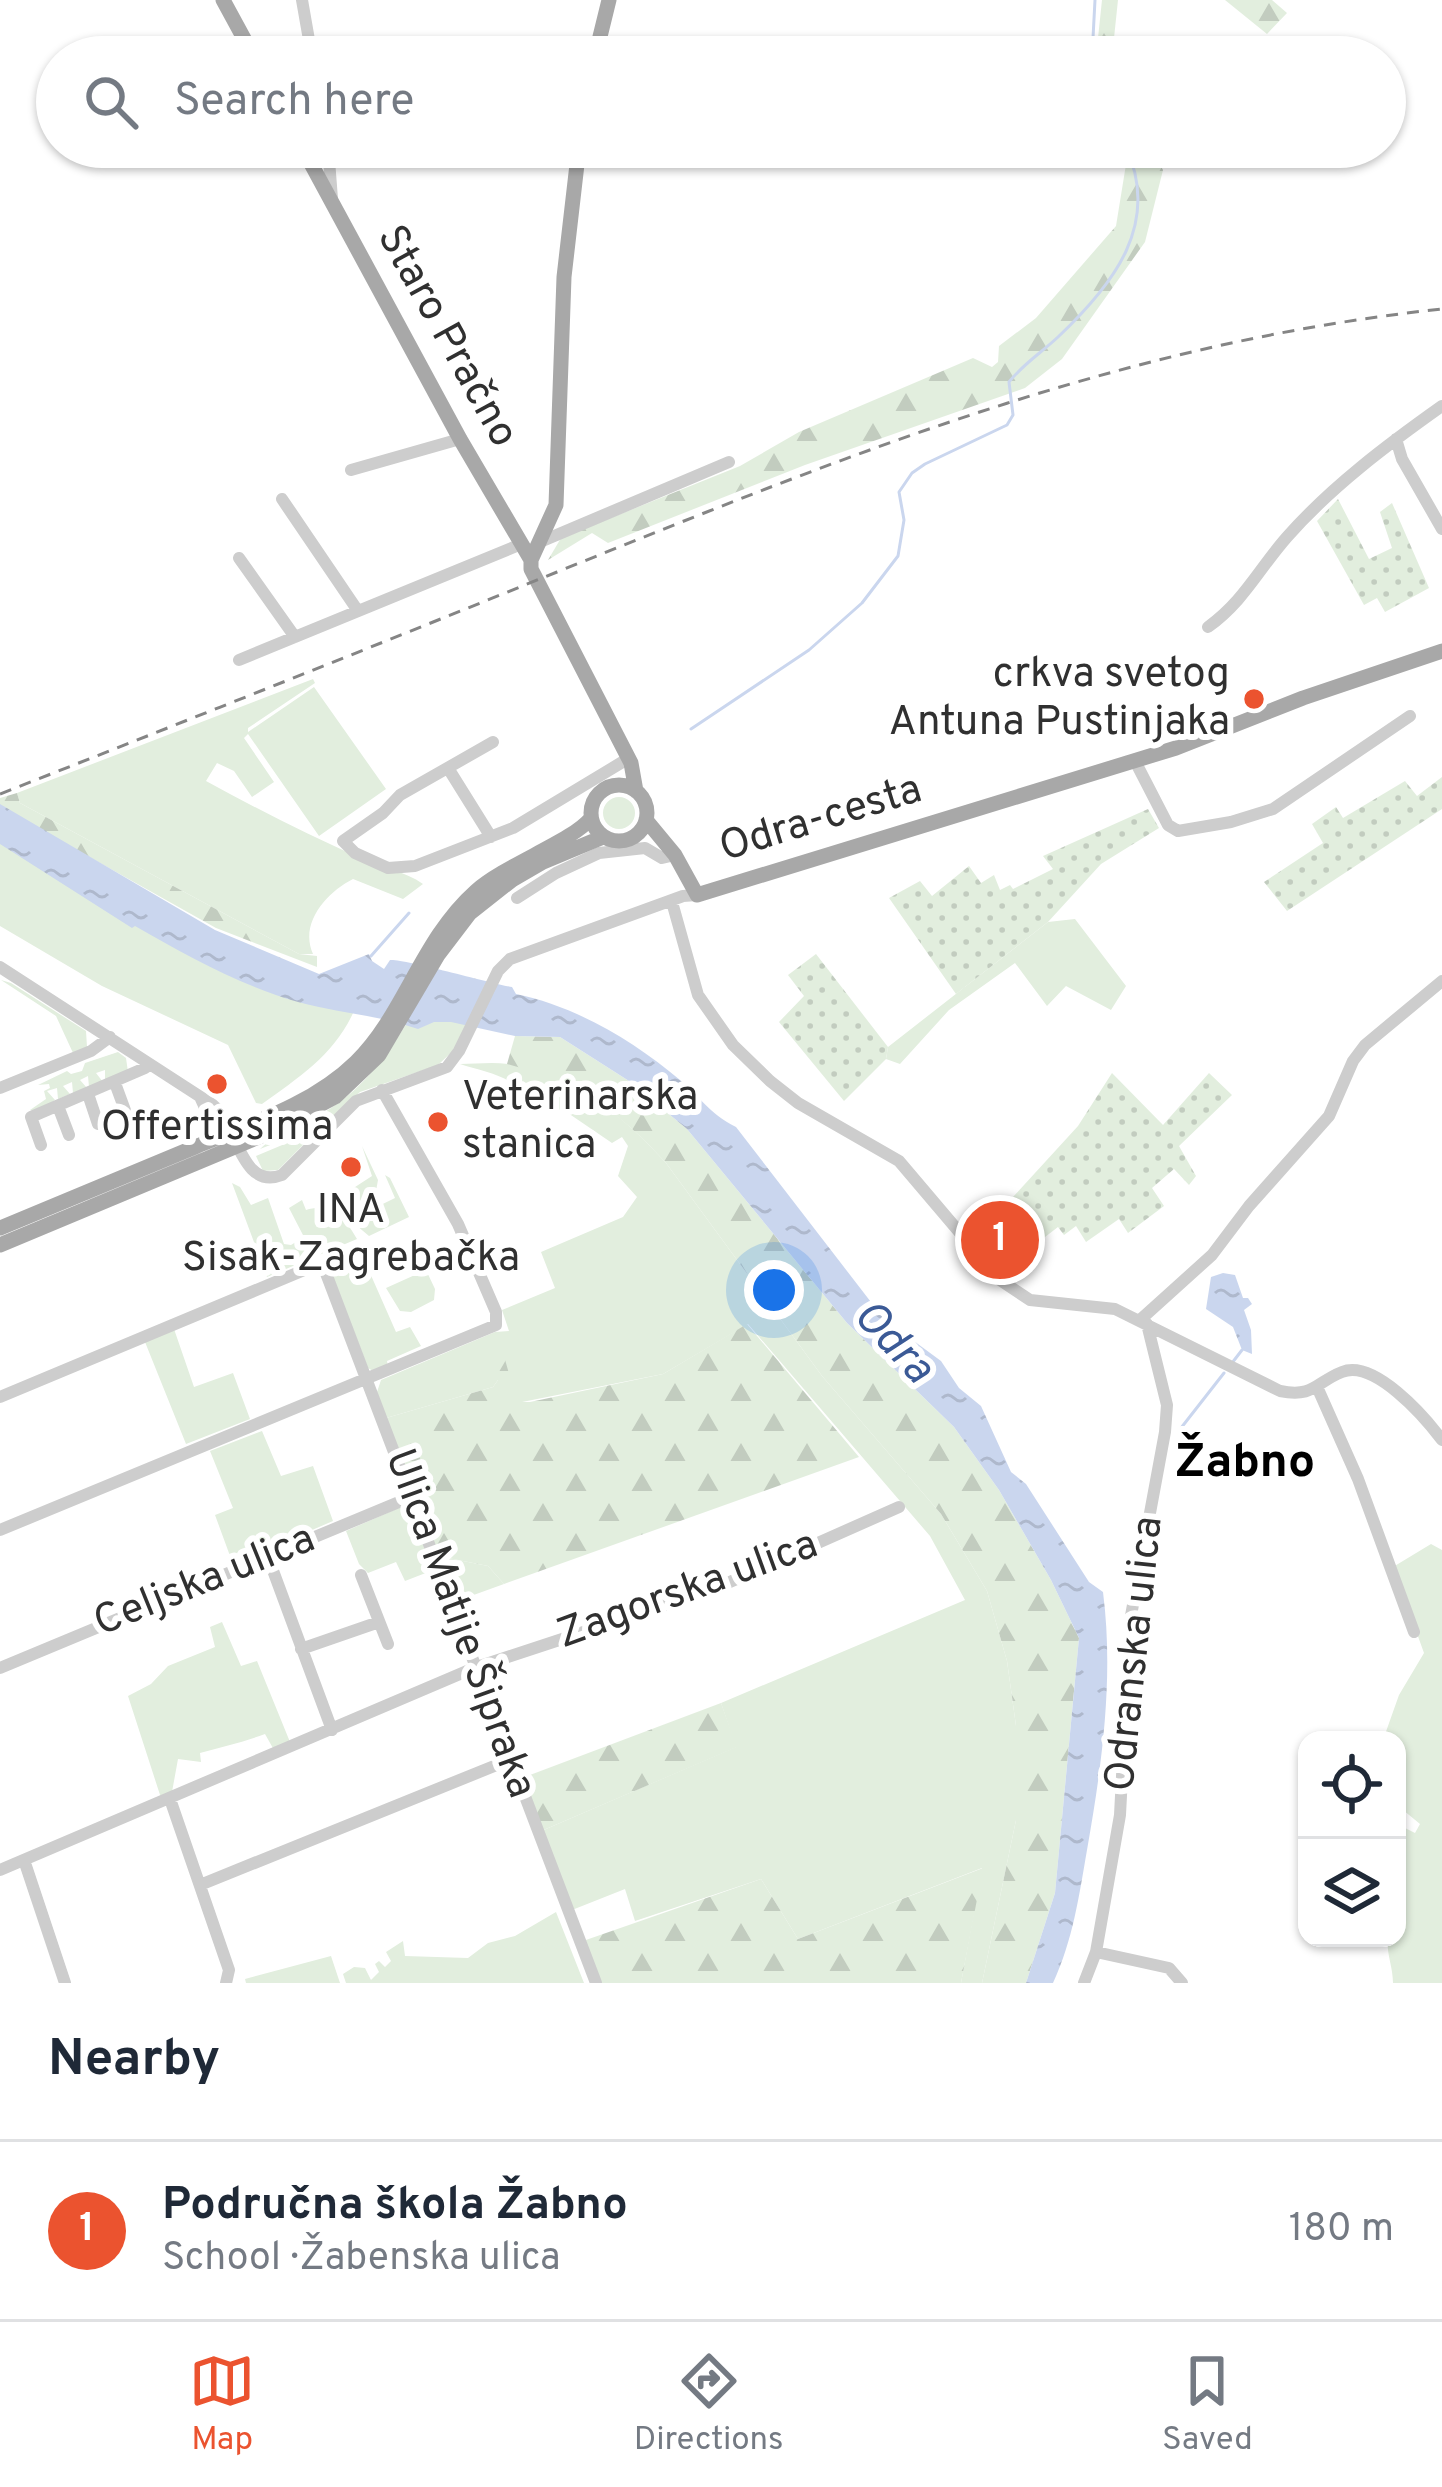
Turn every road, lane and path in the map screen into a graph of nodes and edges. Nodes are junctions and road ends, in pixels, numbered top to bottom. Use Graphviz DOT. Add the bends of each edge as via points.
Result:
graph roads {
  1 [pos="223,0"];
  2 [pos="302,0"];
  3 [pos="609,0"];
  4 [pos="243,36"];
  5 [pos="308,36"];
  6 [pos="600,36"];
  7 [pos="314,168"];
  8 [pos="330,168"];
  9 [pos="577,168"];
  10 [pos="332,200"];
  11 [pos="1442,406"];
  12 [pos="460,439"];
  13 [pos="1396,440"];
  14 [pos="729,462"];
  15 [pos="352,470"];
  16 [pos="282,499"];
  17 [pos="1442,529"];
  18 [pos="541,542"];
  19 [pos="519,545"];
  20 [pos="238,558"];
  21 [pos="531,560"];
  22 [pos="358,610"];
  23 [pos="1208,627"];
  24 [pos="296,637"];
  25 [pos="1442,651"];
  26 [pos="239,660"];
  27 [pos="1410,716"];
  28 [pos="493,742"];
  29 [pos="630,760"];
  30 [pos="1135,761"];
  31 [pos="448,768"];
  32 [pos="617,785"];
  33 [pos="636,791"];
  34 [pos="592,818"];
  35 [pos="646,820"];
  36 [pos="491,837"];
  37 [pos="603,837"];
  38 [pos="630,839"];
  39 [pos="669,850"];
  40 [pos="697,895"];
  41 [pos="517,898"];
  42 [pos="672,902"];
  43 [pos="432,953"];
  44 [pos="0,967"];
  45 [pos="1442,981"];
  46 [pos="110,1037"];
  47 [pos="145,1068"];
  48 [pos="115,1083"];
  49 [pos="0,1088"];
  50 [pos="382,1090"];
  51 [pos="88,1094"];
  52 [pos="58,1106"];
  53 [pos="126,1113"];
  54 [pos="98,1124"];
  55 [pos="69,1135"];
  56 [pos="231,1138"];
  57 [pos="41,1145"];
  58 [pos="0,1228"];
  59 [pos="0,1245"];
  60 [pos="1143,1323"];
  61 [pos="368,1380"];
  62 [pos="1318,1389"];
  63 [pos="0,1397"];
  64 [pos="1442,1439"];
  65 [pos="411,1497"];
  66 [pos="899,1507"];
  67 [pos="0,1530"];
  68 [pos="268,1557"];
  69 [pos="361,1575"];
  70 [pos="379,1622"];
  71 [pos="1414,1632"];
  72 [pos="388,1644"];
  73 [pos="301,1649"];
  74 [pos="0,1668"];
  75 [pos="474,1668"];
  76 [pos="332,1730"];
  77 [pos="509,1760"];
  78 [pos="170,1799"];
  79 [pos="24,1860"];
  80 [pos="0,1870"];
  81 [pos="200,1886"];
  82 [pos="1096,1952"];
  83 [pos="227,1982"];
  84 [pos="65,1983"];
  85 [pos="596,1983"];
  86 [pos="1084,1983"];
  87 [pos="1182,1983"];
  1 -- 4 [label="main road"];
  2 -- 5 [label="street"];
  3 -- 6 [label="main road"];
  7 -- 10 [label="main road, Staro Pračno"];
  8 -- 10 [label="street"];
  9 -- 18 [label="main road" via="556,505"];
  10 -- 12 [label="main road, Staro Pračno"];
  11 -- 13 [label="street"];
  12 -- 15 [label="street"];
  12 -- 19 [label="main road, Staro Pračno"];
  13 -- 17 [label="street"];
  13 -- 23 [label="street" via="1308,516 1235,607"];
  14 -- 18 [label="street"];
  16 -- 22 [label="street"];
  18 -- 21 [label="main road"];
  19 -- 21 [label="main road, Staro Pračno"];
  19 -- 22 [label="street"];
  20 -- 24 [label="street"];
  21 -- 29 [label="main road, Staro Pračno"];
  22 -- 24 [label="street"];
  24 -- 26 [label="street"];
  25 -- 30 [label="main road, Odra-cesta"];
  27 -- 30 [label="street" via="1273,809 1178,831"];
  28 -- 31 [label="street"];
  29 -- 32 [label="main road"];
  29 -- 33 [label="main road, Staro Pračno"];
  29 -- 36 [label="street"];
  30 -- 40 [label="main road, Odra-cesta"];
  31 -- 36 [label="street"];
  31 -- 36 [label="street" via="343,841 403,870"];
  32 -- 33 [label="main road"];
  32 -- 34 [label="main road" via="599,794"];
  33 -- 35 [label="main road"];
  34 -- 37 [label="main road"];
  34 -- 43 [label="main road" via="478,889"];
  35 -- 38 [label="main road"];
  35 -- 39 [label="main road"];
  37 -- 38 [label="main road"];
  37 -- 43 [label="main road" via="512,880"];
  38 -- 39 [label="main road"];
  39 -- 40 [label="main road"];
  39 -- 41 [label="street" via="662,858 645,848 599,854"];
  40 -- 42 [label="street, Odra-cesta"];
  42 -- 50 [label="street, Odra-cesta" via="519,954 498,971 441,1071"];
  42 -- 60 [label="street" via="712,1018 770,1082 899,1161 1019,1295 1095,1304"];
  43 -- 56 [label="main road" via="366,1071 335,1097"];
  44 -- 46 [label="street"];
  45 -- 60 [label="street" via="1364,1045 1328,1116 1213,1255"];
  46 -- 49 [label="street"];
  46 -- 56 [label="street" via="201,1098"];
  47 -- 48 [label="street"];
  48 -- 51 [label="street"];
  48 -- 53 [label="street"];
  50 -- 56 [label="street" via="345,1108 278,1177 260,1176"];
  50 -- 61 [label="street" via="458,1224 497,1319 491,1329"];
  51 -- 52 [label="street"];
  51 -- 54 [label="street"];
  52 -- 55 [label="street"];
  52 -- 57 [label="street" via="31,1118"];
  56 -- 58 [label="main road"];
  56 -- 59 [label="main road"];
  60 -- 62 [label="street" via="1280,1391"];
  60 -- 82 [label="street, Odranska ulica" via="1167,1405 1166,1432 1130,1621 1120,1815"];
  61 -- 63 [label="street, Ulica Matije Šipraka" via="322,1267"];
  61 -- 65 [label="street, Ulica Matije Šipraka"];
  61 -- 67 [label="street"];
  62 -- 64 [label="street" via="1344,1371 1364,1370"];
  62 -- 71 [label="street"];
  65 -- 68 [label="street, Celjska ulica"];
  65 -- 75 [label="street, Ulica Matije Šipraka"];
  66 -- 75 [label="street, Zagorska ulica" via="714,1589"];
  68 -- 73 [label="street"];
  68 -- 74 [label="street, Celjska ulica"];
  69 -- 70 [label="street"];
  70 -- 72 [label="street"];
  70 -- 73 [label="street"];
  73 -- 76 [label="street"];
  75 -- 76 [label="street, Zagorska ulica"];
  75 -- 77 [label="street, Ulica Matije Šipraka"];
  76 -- 78 [label="street, Zagorska ulica"];
  77 -- 81 [label="street"];
  77 -- 85 [label="street, Ulica Matije Šipraka"];
  78 -- 79 [label="street, Zagorska ulica"];
  78 -- 81 [label="street"];
  79 -- 80 [label="street, Zagorska ulica"];
  79 -- 84 [label="street"];
  81 -- 83 [label="street"];
  82 -- 86 [label="street, Odranska ulica"];
  82 -- 87 [label="street" via="1169,1968"];
}
